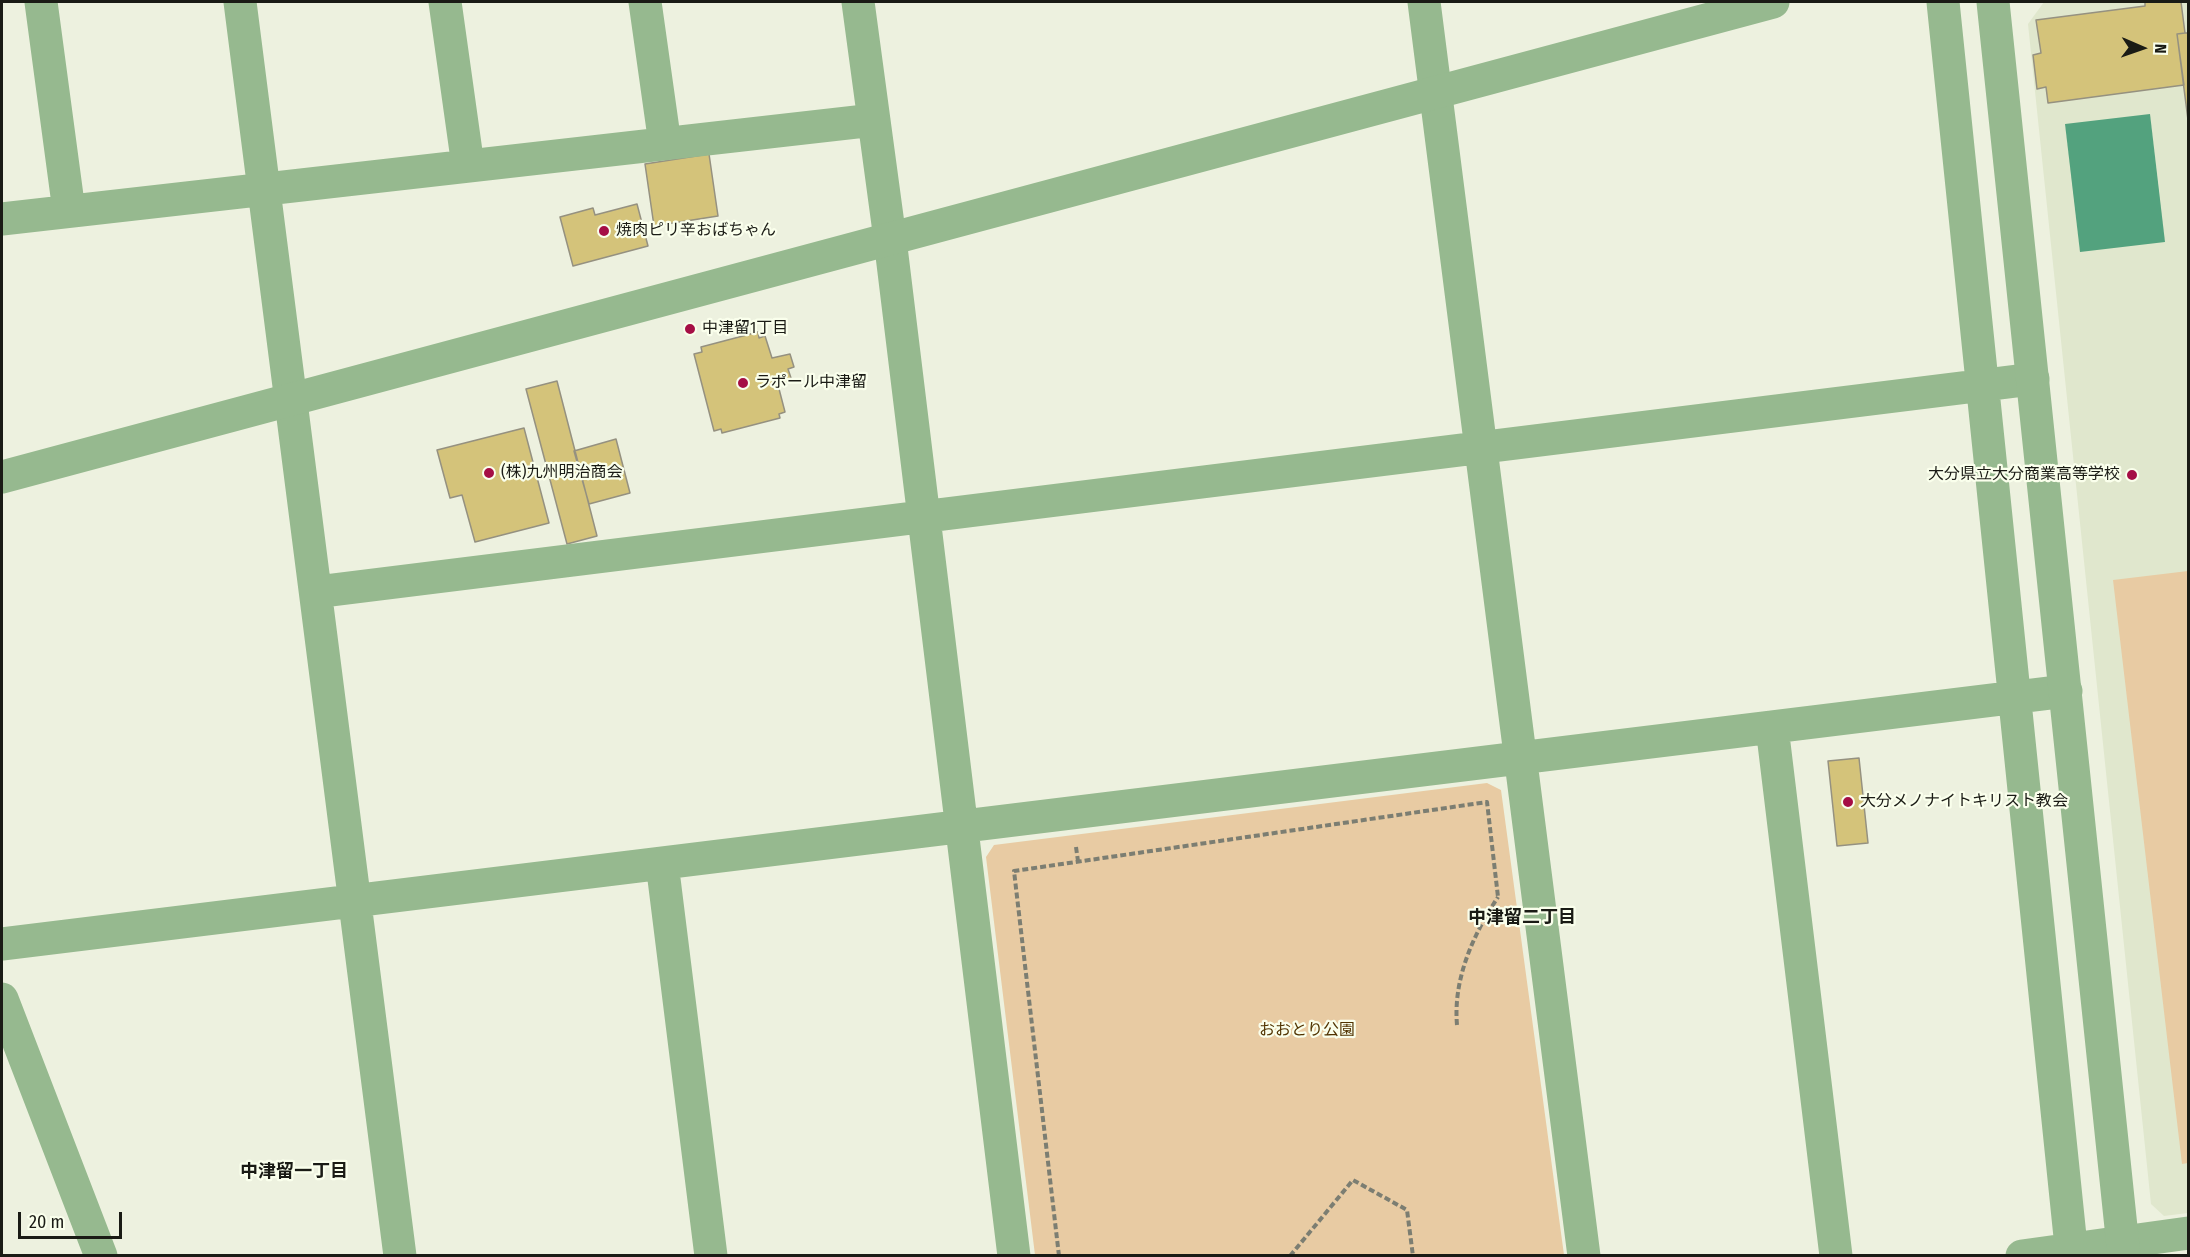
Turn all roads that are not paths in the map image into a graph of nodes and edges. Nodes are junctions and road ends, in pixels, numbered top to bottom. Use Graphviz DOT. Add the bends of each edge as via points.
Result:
graph roads {
  1 [pos="41,2"];
  2 [pos="240,2"];
  3 [pos="445,2"];
  4 [pos="645,2"];
  5 [pos="858,2"];
  6 [pos="1424,2"];
  7 [pos="1773,2"];
  8 [pos="1943,2"];
  9 [pos="1993,2"];
  10 [pos="1702,11"];
  11 [pos="1436,92"];
  12 [pos="874,120"];
  13 [pos="664,144"];
  14 [pos="468,166"];
  15 [pos="264,189"];
  16 [pos="69,211"];
  17 [pos="2,219"];
  18 [pos="890,239"];
  19 [pos="2033,379"];
  20 [pos="1982,385"];
  21 [pos="291,400"];
  22 [pos="1481,447"];
  23 [pos="2,477"];
  24 [pos="924,516"];
  25 [pos="316,591"];
  26 [pos="2066,691"];
  27 [pos="2015,697"];
  28 [pos="1772,727"];
  29 [pos="1520,758"];
  30 [pos="962,826"];
  31 [pos="662,863"];
  32 [pos="355,900"];
  33 [pos="2,944"];
  34 [pos="2,999"];
  35 [pos="2188,1233"];
  36 [pos="2124,1249"];
  37 [pos="2072,1252"];
  38 [pos="101,1256"];
  39 [pos="400,1256"];
  40 [pos="711,1256"];
  41 [pos="1014,1256"];
  42 [pos="1584,1256"];
  43 [pos="1836,1256"];
  44 [pos="2022,1256"];
  1 -- 16 [label="street"];
  2 -- 15 [label="street"];
  3 -- 14 [label="street"];
  4 -- 13 [label="street"];
  5 -- 12 [label="street"];
  6 -- 11 [label="street"];
  7 -- 10 [label="street"];
  8 -- 20 [label="street"];
  9 -- 19 [label="street"];
  10 -- 11 [label="street"];
  11 -- 18 [label="street"];
  11 -- 22 [label="street"];
  12 -- 13 [label="street"];
  12 -- 18 [label="street"];
  13 -- 14 [label="street"];
  14 -- 15 [label="street"];
  15 -- 16 [label="street"];
  15 -- 21 [label="street"];
  16 -- 17 [label="street"];
  18 -- 21 [label="street"];
  18 -- 24 [label="street"];
  19 -- 20 [label="street"];
  19 -- 26 [label="street"];
  20 -- 22 [label="street"];
  20 -- 27 [label="street"];
  21 -- 23 [label="street"];
  21 -- 25 [label="street"];
  22 -- 24 [label="street"];
  22 -- 29 [label="street"];
  24 -- 25 [label="street"];
  24 -- 30 [label="street"];
  25 -- 32 [label="street"];
  26 -- 27 [label="street"];
  26 -- 36 [label="street"];
  27 -- 28 [label="street"];
  27 -- 37 [label="street"];
  28 -- 29 [label="street"];
  28 -- 43 [label="street"];
  29 -- 30 [label="street"];
  29 -- 42 [label="street"];
  30 -- 31 [label="street"];
  30 -- 41 [label="street"];
  31 -- 32 [label="street"];
  31 -- 40 [label="street"];
  32 -- 33 [label="street"];
  32 -- 39 [label="street"];
  34 -- 38 [label="street"];
  35 -- 36 [label="street"];
  36 -- 37 [label="street"];
  37 -- 44 [label="street"];
}
